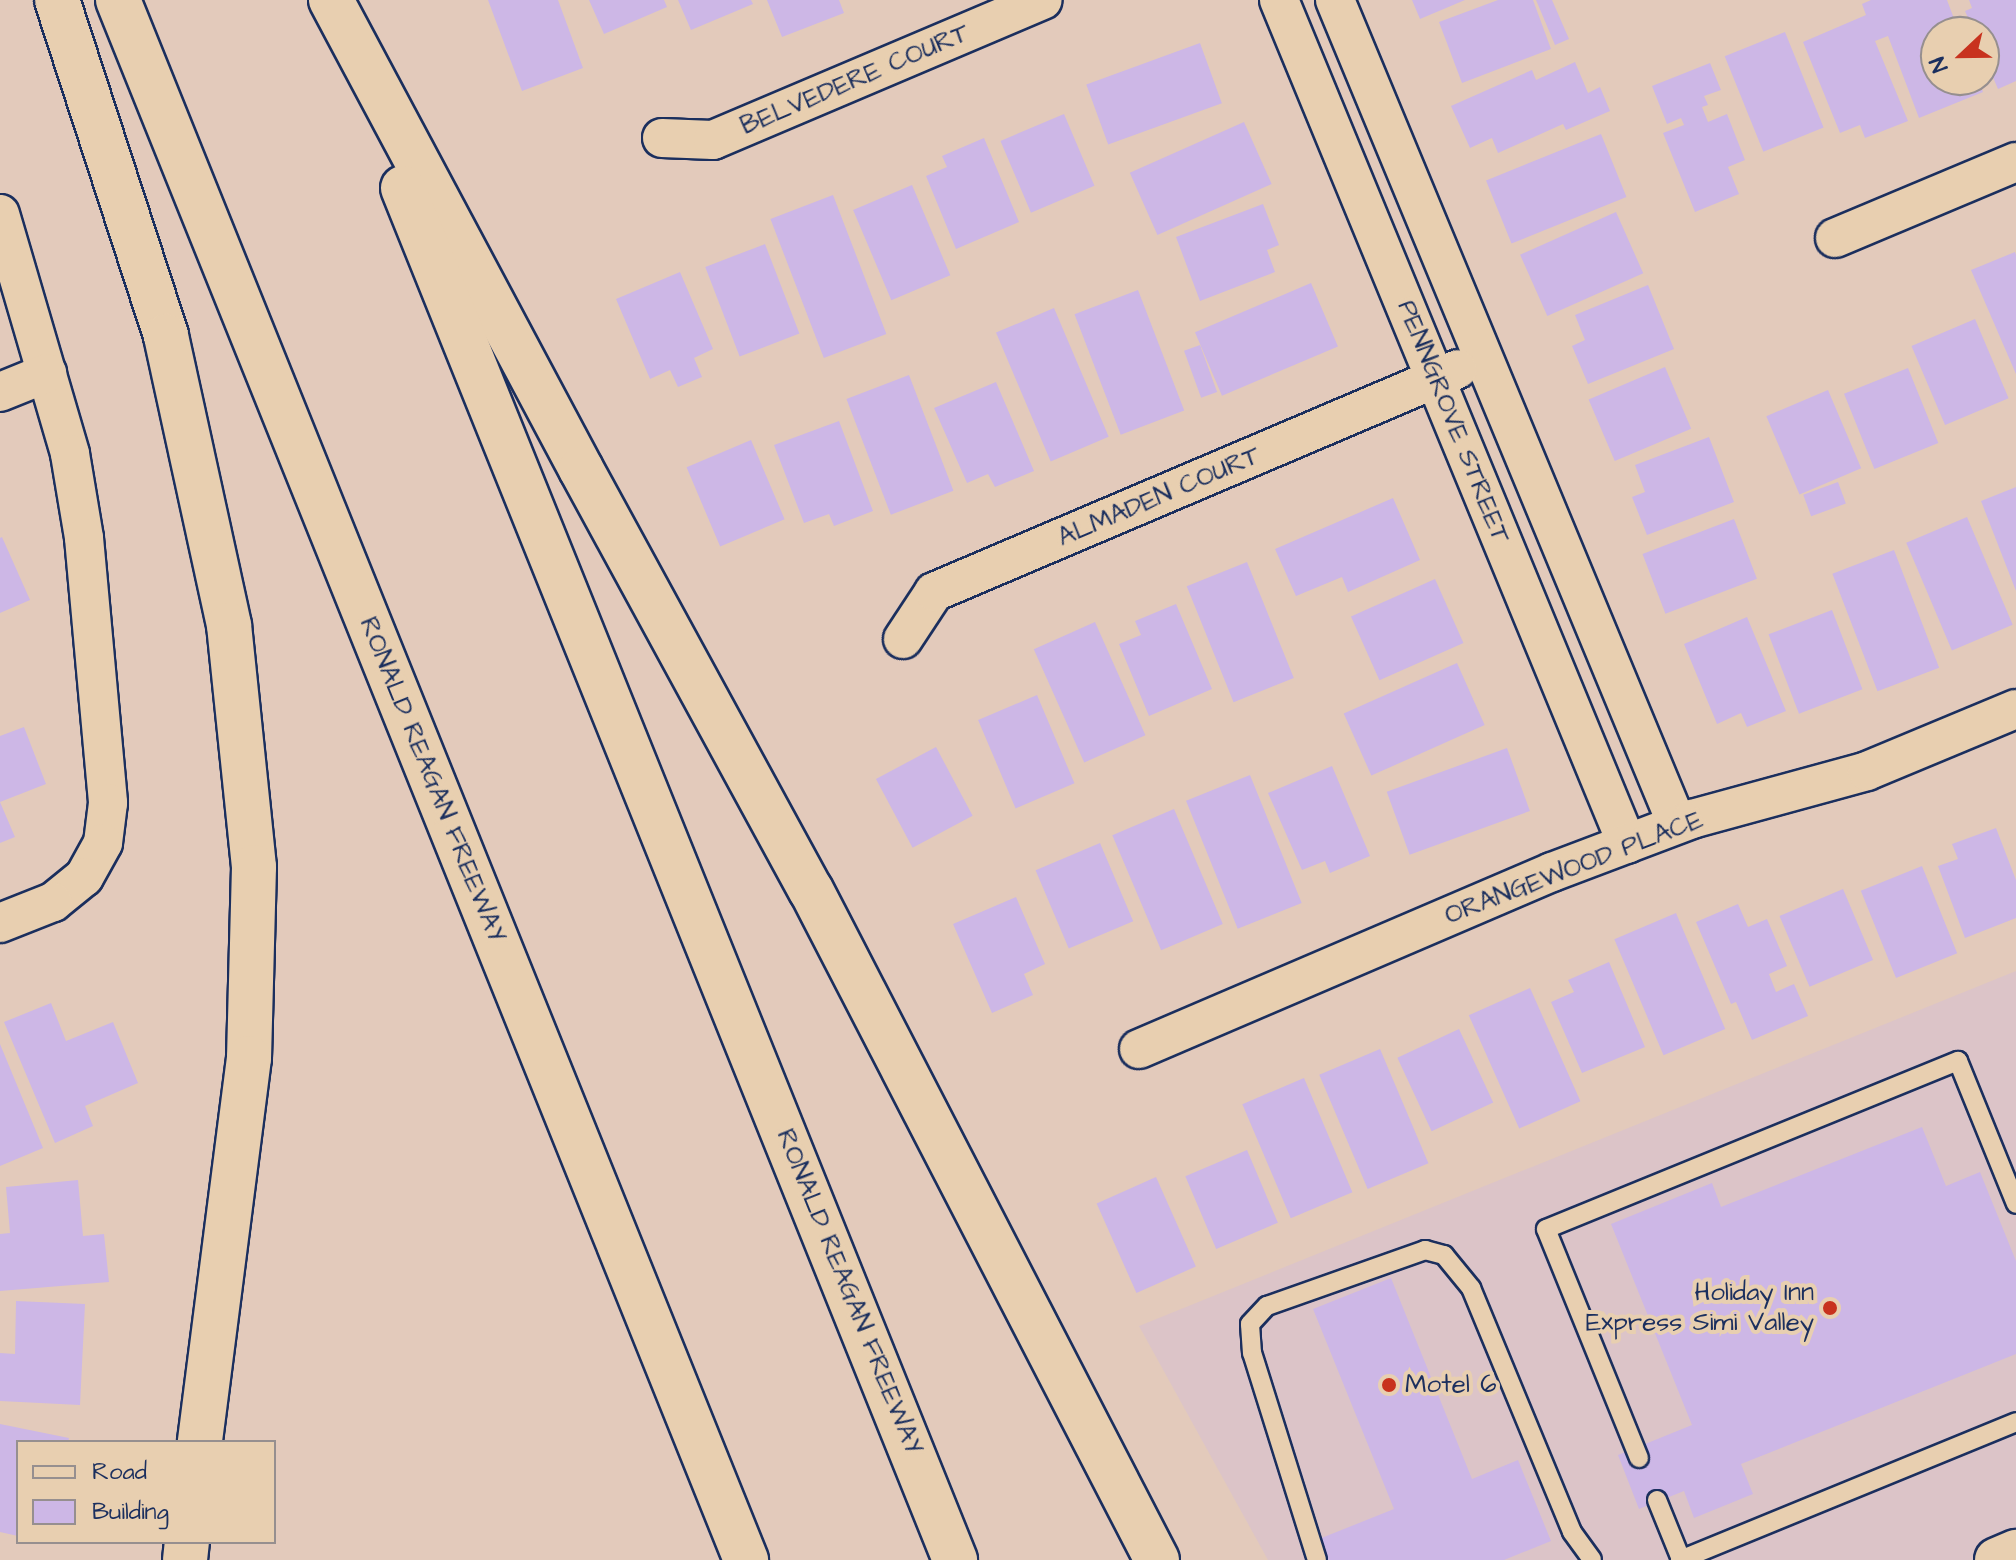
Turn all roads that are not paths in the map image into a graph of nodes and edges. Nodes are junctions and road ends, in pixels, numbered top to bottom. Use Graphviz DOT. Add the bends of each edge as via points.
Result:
graph roads {
  1 [pos="57,0"];
  2 [pos="118,0"];
  3 [pos="329,0"];
  4 [pos="1043,0"];
  5 [pos="1279,0"];
  6 [pos="1335,0"];
  7 [pos="662,138"];
  8 [pos="2016,162"];
  9 [pos="0,214"];
  10 [pos="1835,238"];
  11 [pos="1485,359"];
  12 [pos="47,373"];
  13 [pos="1435,379"];
  14 [pos="0,392"];
  15 [pos="903,639"];
  16 [pos="2016,709"];
  17 [pos="1677,824"];
  18 [pos="1627,844"];
  19 [pos="0,923"];
  20 [pos="1139,1049"];
  21 [pos="2016,1204"];
  22 [pos="2016,1422"];
  23 [pos="200,1440"];
  24 [pos="915,1455"];
  25 [pos="1639,1458"];
  26 [pos="1657,1500"];
  27 [pos="2016,1552"];
  28 [pos="746,1560"];
  29 [pos="955,1560"];
  30 [pos="972,1560"];
  31 [pos="1157,1560"];
  32 [pos="1317,1560"];
  33 [pos="1592,1560"];
  34 [pos="1681,1560"];
  35 [pos="1997,1560"];
  1 -- 23 [label="main road" via="166,336 229,625 254,867 249,1058"];
  2 -- 28 [label="main road, RONALD REAGAN FREEWAY"];
  3 -- 24 [label="main road, RONALD REAGAN FREEWAY"];
  3 -- 31 [label="main road" via="811,890"];
  4 -- 7 [label="street, BELVEDERE COURT" via="713,140"];
  5 -- 13 [label="street, PENNGROVE STREET"];
  6 -- 11 [label="street, PENNGROVE STREET"];
  8 -- 10 [label="street"];
  9 -- 12 [label="street"];
  11 -- 13 [label="street, ALMADEN COURT"];
  11 -- 17 [label="street, PENNGROVE STREET"];
  12 -- 14 [label="street"];
  12 -- 19 [label="street" via="70,454 84,538 108,803 103,843 84,877 53,902"];
  13 -- 15 [label="street, ALMADEN COURT" via="934,592"];
  13 -- 18 [label="street, PENNGROVE STREET"];
  16 -- 17 [label="street, ORANGEWOOD PLACE" via="1867,771"];
  17 -- 18 [label="street, ORANGEWOOD PLACE"];
  18 -- 20 [label="street, ORANGEWOOD PLACE"];
  21 -- 25 [label="lane" via="1958,1061 1546,1229"];
  22 -- 34 [label="lane"];
  24 -- 29 [label="main road, RONALD REAGAN FREEWAY"];
  24 -- 30 [label="main road"];
  26 -- 34 [label="lane"];
  27 -- 35 [label="main road"];
  32 -- 33 [label="lane" via="1252,1353 1250,1324 1267,1306 1425,1250 1444,1255 1471,1288 1572,1532"];
}
